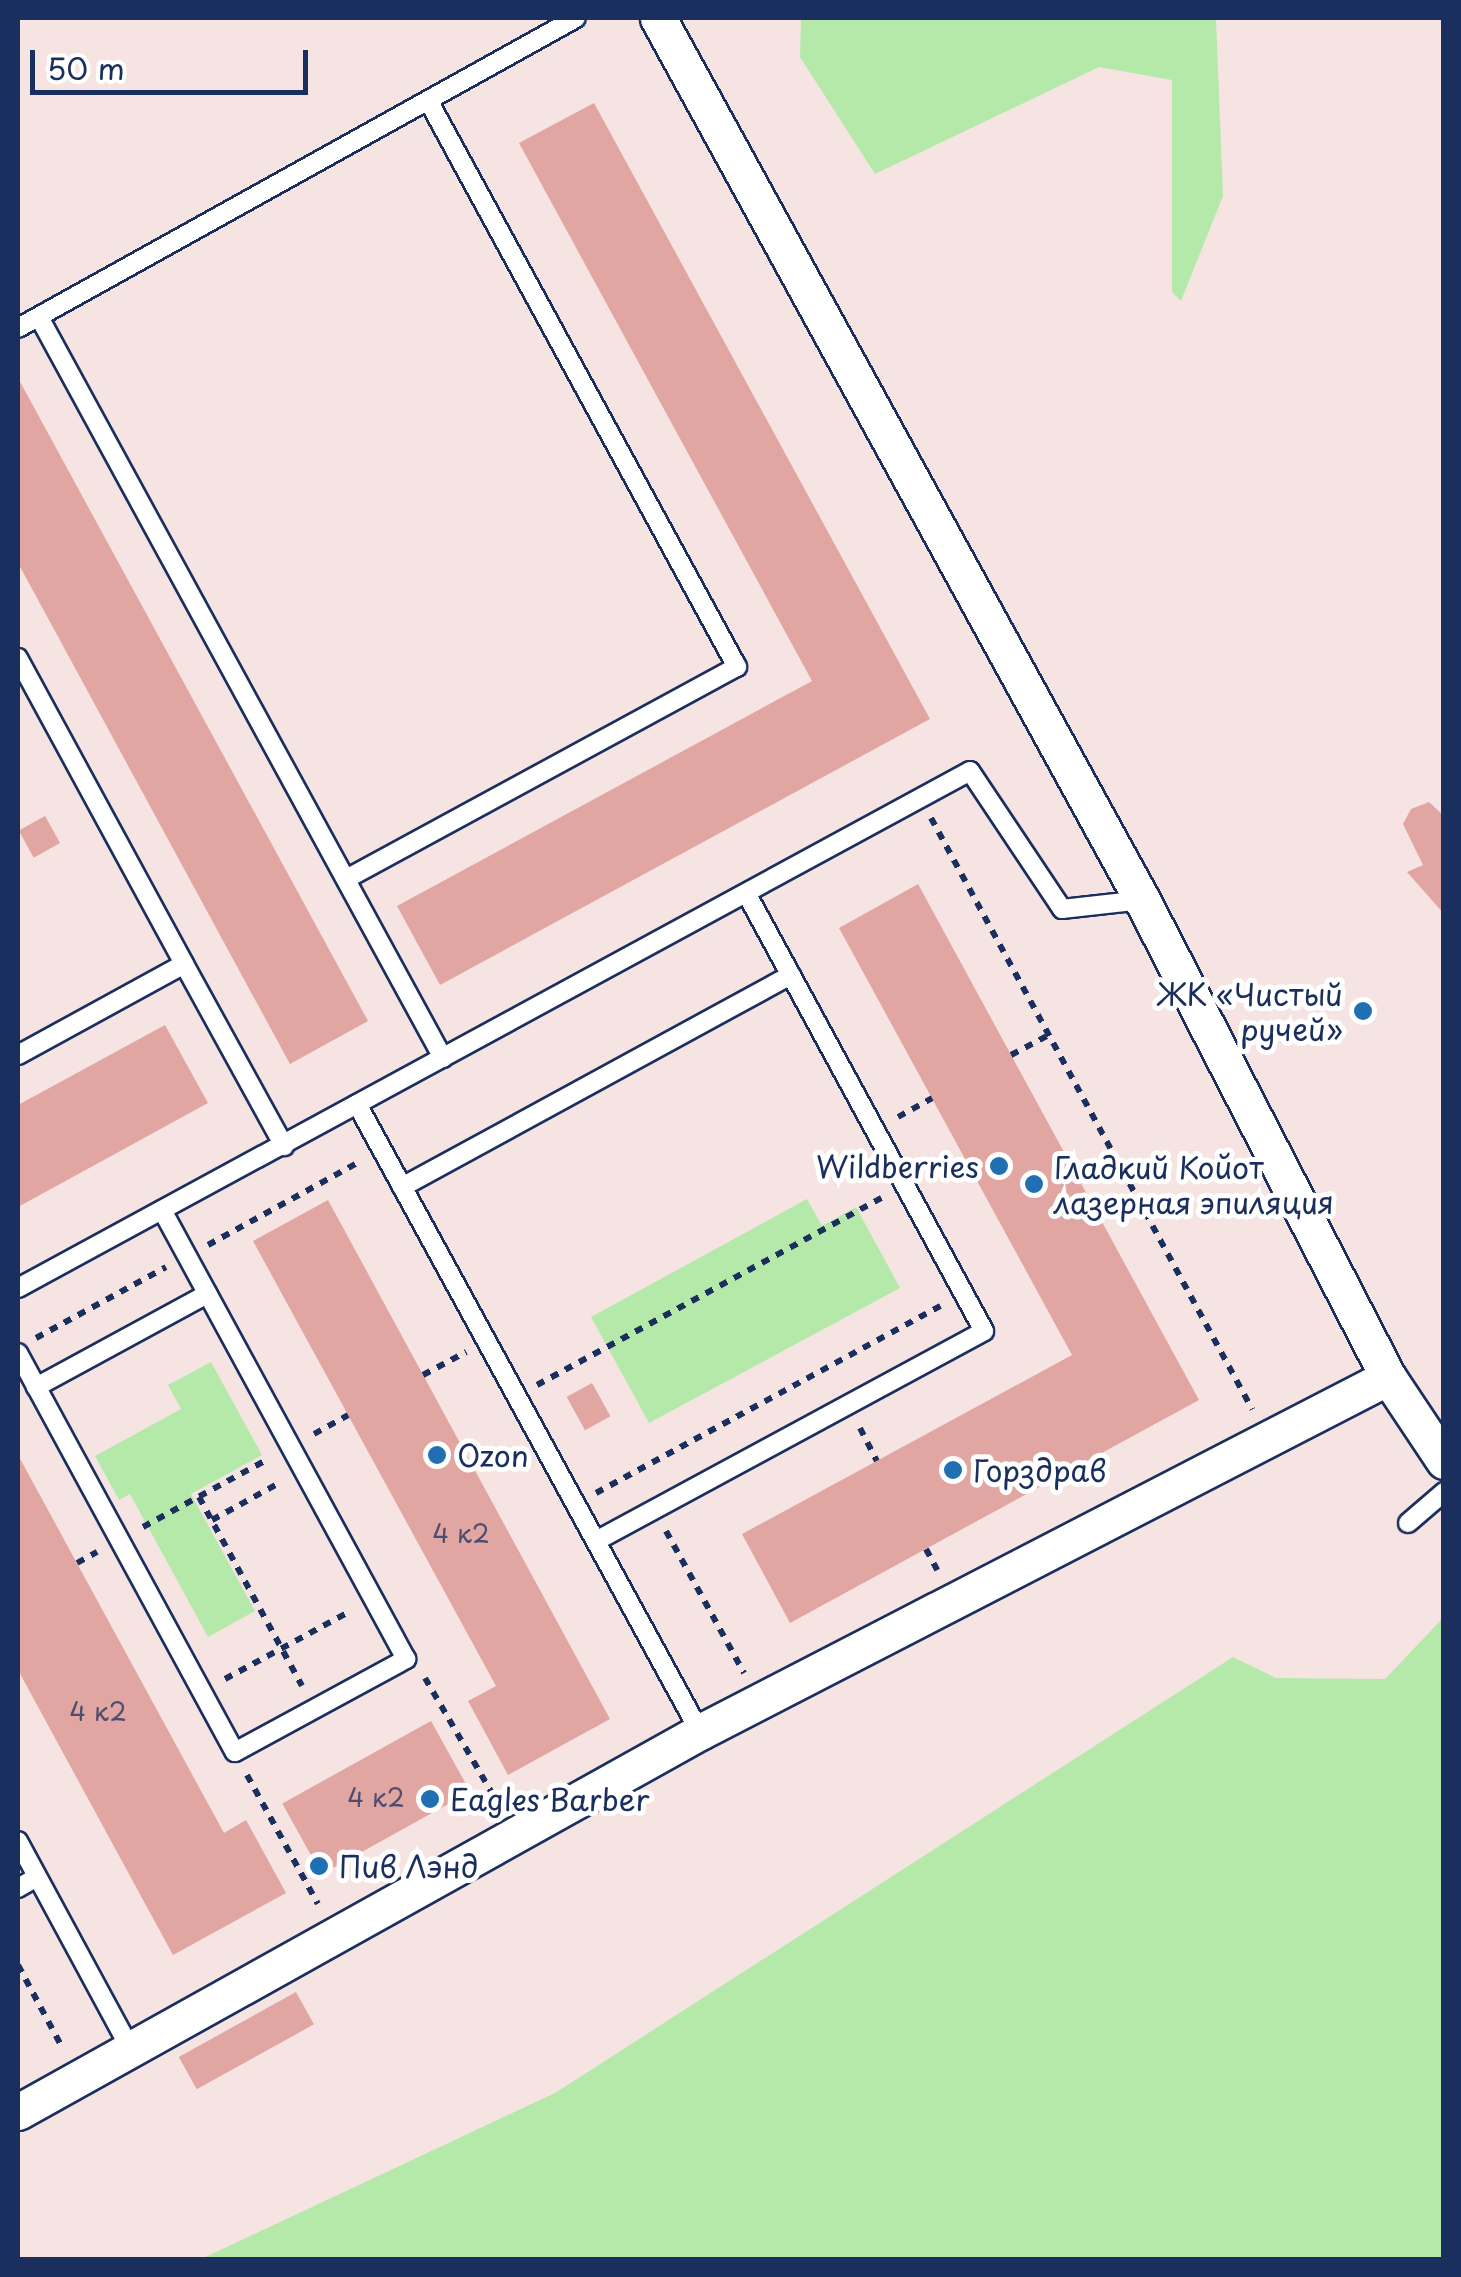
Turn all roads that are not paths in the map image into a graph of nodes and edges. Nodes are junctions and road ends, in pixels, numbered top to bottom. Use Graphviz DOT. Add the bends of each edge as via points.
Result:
graph roads {
  1 [pos="576,18"];
  2 [pos="658,18"];
  3 [pos="430,104"];
  4 [pos="39,317"];
  5 [pos="18,328"];
  6 [pos="18,658"];
  7 [pos="346,879"];
  8 [pos="746,893"];
  9 [pos="1142,900"];
  10 [pos="184,964"];
  11 [pos="791,976"];
  12 [pos="18,1055"];
  13 [pos="443,1058"];
  14 [pos="357,1104"];
  15 [pos="284,1146"];
  16 [pos="402,1187"];
  17 [pos="162,1210"];
  18 [pos="18,1288"];
  19 [pos="208,1294"];
  20 [pos="18,1353"];
  21 [pos="1388,1378"];
  22 [pos="36,1387"];
  23 [pos="1444,1461"];
  24 [pos="1444,1492"];
  25 [pos="1408,1523"];
  26 [pos="596,1542"];
  27 [pos="700,1732"];
  28 [pos="18,1841"];
  29 [pos="37,1877"];
  30 [pos="18,1888"];
  31 [pos="131,2050"];
  32 [pos="18,2112"];
  1 -- 3 [label="lane"];
  2 -- 9 [label="street"];
  3 -- 4 [label="lane"];
  3 -- 7 [label="lane" via="736,666"];
  4 -- 5 [label="lane"];
  4 -- 7 [label="lane"];
  6 -- 10 [label="lane"];
  7 -- 13 [label="lane"];
  8 -- 9 [label="lane" via="970,770 1062,909"];
  8 -- 11 [label="lane"];
  8 -- 13 [label="lane"];
  9 -- 21 [label="street"];
  10 -- 12 [label="lane"];
  10 -- 15 [label="lane"];
  11 -- 16 [label="lane"];
  11 -- 26 [label="lane" via="984,1331"];
  13 -- 14 [label="lane"];
  14 -- 15 [label="lane"];
  14 -- 16 [label="lane"];
  15 -- 17 [label="lane"];
  16 -- 26 [label="lane"];
  17 -- 18 [label="lane"];
  17 -- 19 [label="lane"];
  19 -- 22 [label="lane"];
  19 -- 22 [label="lane" via="406,1659 315,1709 234,1752"];
  20 -- 22 [label="lane"];
  21 -- 23 [label="street"];
  21 -- 27 [label="street"];
  24 -- 25 [label="lane"];
  26 -- 27 [label="lane"];
  27 -- 31 [label="street"];
  28 -- 29 [label="lane"];
  29 -- 30 [label="lane"];
  29 -- 31 [label="lane"];
  31 -- 32 [label="street"];
}
